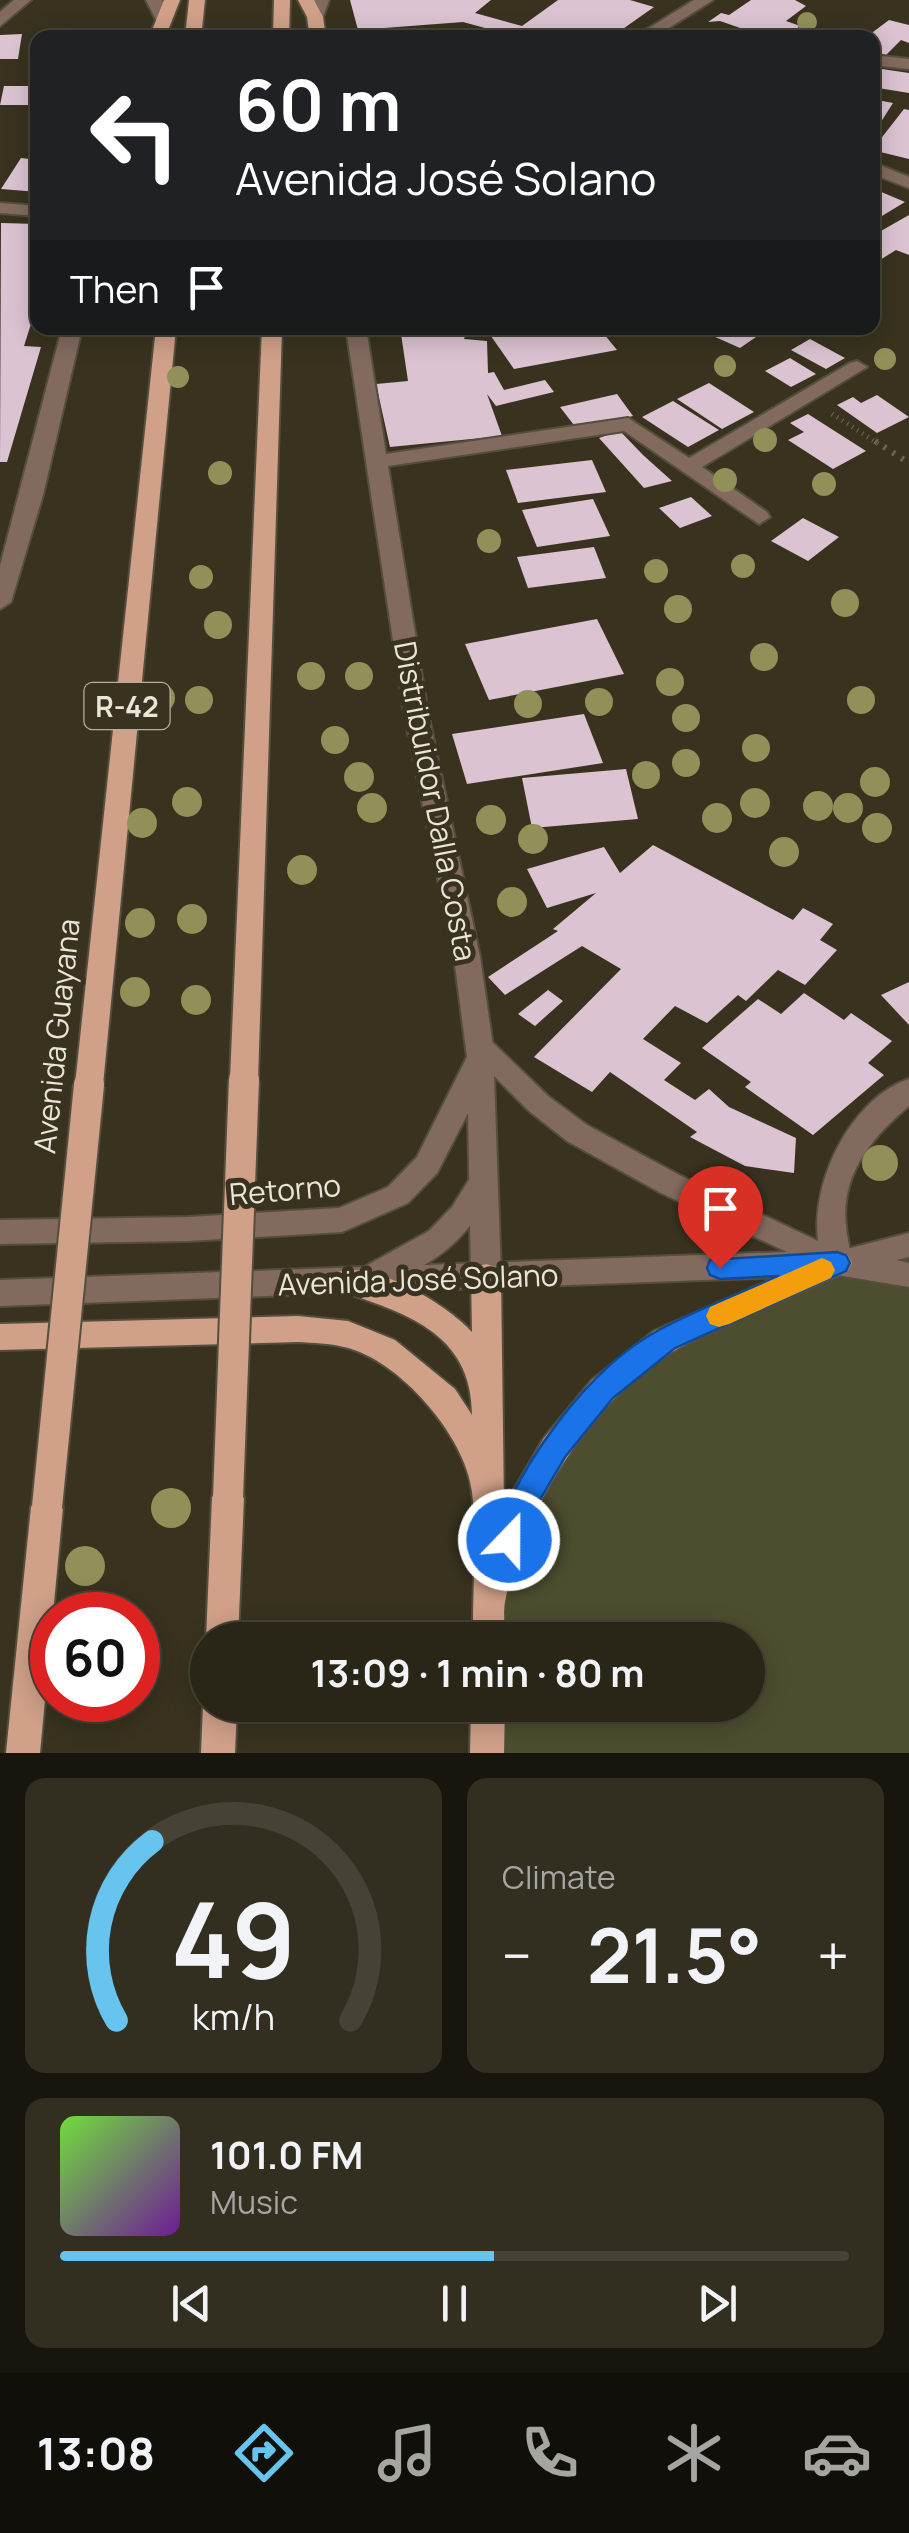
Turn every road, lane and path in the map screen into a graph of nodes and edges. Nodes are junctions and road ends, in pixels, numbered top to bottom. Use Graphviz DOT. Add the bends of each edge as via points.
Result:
graph roads {
  1 [pos="24,0"];
  2 [pos="154,0"];
  3 [pos="172,0"];
  4 [pos="197,0"];
  5 [pos="282,0"];
  6 [pos="306,0"];
  7 [pos="705,0"];
  8 [pos="318,8"];
  9 [pos="163,19"];
  10 [pos="0,20"];
  11 [pos="160,30"];
  12 [pos="194,30"];
  13 [pos="281,30"];
  14 [pos="654,30"];
  15 [pos="880,61"];
  16 [pos="909,64"];
  17 [pos="880,170"];
  18 [pos="909,183"];
  19 [pos="0,208"];
  20 [pos="30,210"];
  21 [pos="70,335"];
  22 [pos="165,335"];
  23 [pos="272,335"];
  24 [pos="357,335"];
  25 [pos="857,367"];
  26 [pos="806,397"];
  27 [pos="378,461"];
  28 [pos="909,463"];
  29 [pos="688,467"];
  30 [pos="759,517"];
  31 [pos="0,602"];
  32 [pos="480,1046"];
  33 [pos="909,1090"];
  34 [pos="482,1183"];
  35 [pos="0,1232"];
  36 [pos="909,1245"];
  37 [pos="837,1263"];
  38 [pos="909,1275"];
  39 [pos="486,1276"];
  40 [pos="348,1281"];
  41 [pos="0,1293"];
  42 [pos="0,1336"];
  43 [pos="489,1397"];
  44 [pos="490,1496"];
  45 [pos="490,1599"];
  46 [pos="223,1622"];
  47 [pos="490,1622"];
  48 [pos="219,1722"];
  49 [pos="488,1722"];
  50 [pos="23,1753"];
  51 [pos="218,1753"];
  52 [pos="487,1753"];
  1 -- 10 [label="street"];
  2 -- 9 [label="street"];
  3 -- 9 [label="main road"];
  4 -- 12 [label="main road"];
  5 -- 13 [label="main road"];
  6 -- 8 [label="main road"];
  7 -- 14 [label="street"];
  9 -- 11 [label="main road"];
  15 -- 16 [label="street"];
  17 -- 18 [label="street"];
  19 -- 20 [label="street"];
  21 -- 31 [label="street"];
  22 -- 50 [label="main road, Avenida Guayana / R-42, bridge"];
  23 -- 46 [label="main road, bridge"];
  24 -- 27 [label="street, Distribuidor Dalla Costa"];
  25 -- 26 [label="street"];
  26 -- 28 [label="path"];
  26 -- 29 [label="street"];
  27 -- 29 [label="street" via="628,424"];
  27 -- 32 [label="street, Distribuidor Dalla Costa" via="416,714"];
  29 -- 30 [label="street"];
  32 -- 34 [label="street, Distribuidor Dalla Costa"];
  32 -- 35 [label="street, Retorno" via="427,1165 398,1194 368,1211 313,1224"];
  32 -- 37 [label="street" via="577,1133"];
  33 -- 37 [label="street" via="870,1121 844,1158 830,1206"];
  34 -- 39 [label="street, Distribuidor Dalla Costa"];
  34 -- 40 [label="street" via="454,1230 429,1250"];
  36 -- 37 [label="street, Avenida José Solano"];
  37 -- 38 [label="street, Avenida José Solano"];
  37 -- 39 [label="street, Avenida José Solano"];
  37 -- 45 [label="main road" via="665,1340 603,1390 555,1448 518,1510"];
  39 -- 40 [label="street, Avenida José Solano"];
  39 -- 43 [label="main road"];
  40 -- 41 [label="street, Avenida José Solano"];
  40 -- 43 [label="main road" via="402,1296 456,1331"];
  42 -- 44 [label="main road" via="298,1329 348,1334 384,1350 444,1399 470,1439"];
  43 -- 44 [label="main road"];
  44 -- 45 [label="main road"];
  45 -- 47 [label="main road"];
  48 -- 51 [label="main road"];
  49 -- 52 [label="main road"];
}
